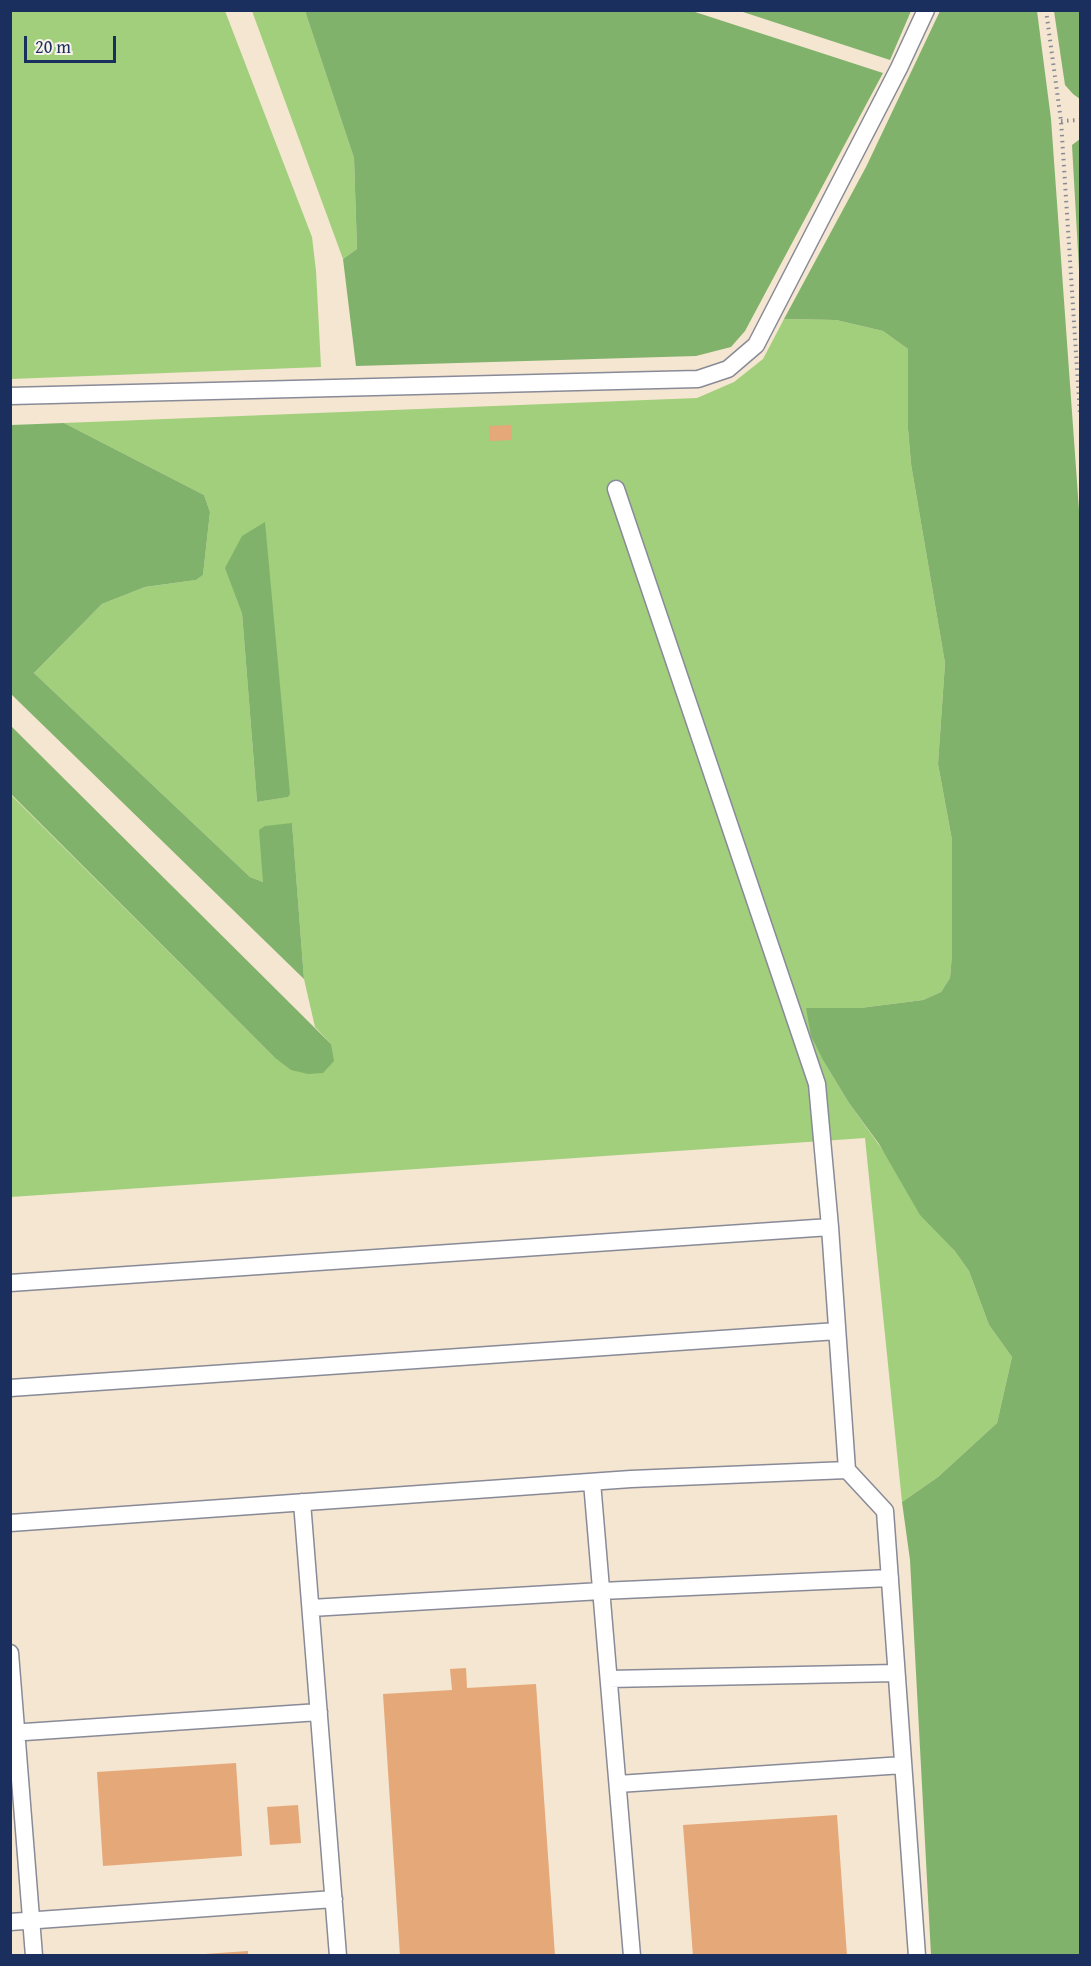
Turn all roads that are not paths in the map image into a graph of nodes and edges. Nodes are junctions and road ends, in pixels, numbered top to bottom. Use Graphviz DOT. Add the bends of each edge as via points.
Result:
graph roads {
  1 [pos="926,10"];
  2 [pos="10,396"];
  3 [pos="616,489"];
  4 [pos="830,1227"];
  5 [pos="10,1283"];
  6 [pos="837,1331"];
  7 [pos="10,1388"];
  8 [pos="847,1470"];
  9 [pos="592,1482"];
  10 [pos="302,1502"];
  11 [pos="10,1523"];
  12 [pos="890,1578"];
  13 [pos="601,1591"];
  14 [pos="311,1608"];
  15 [pos="10,1653"];
  16 [pos="896,1673"];
  17 [pos="609,1679"];
  18 [pos="319,1712"];
  19 [pos="14,1733"];
  20 [pos="903,1766"];
  21 [pos="618,1784"];
  22 [pos="334,1899"];
  23 [pos="31,1921"];
  24 [pos="10,1922"];
  25 [pos="34,1956"];
  26 [pos="338,1956"];
  27 [pos="632,1956"];
  28 [pos="917,1956"];
  1 -- 2 [label="lane" via="756,345 728,369 698,379"];
  3 -- 4 [label="lane" via="817,1084"];
  4 -- 5 [label="lane"];
  4 -- 6 [label="lane"];
  6 -- 7 [label="lane"];
  6 -- 8 [label="lane"];
  8 -- 9 [label="lane"];
  8 -- 12 [label="lane" via="885,1510"];
  9 -- 10 [label="lane"];
  9 -- 13 [label="lane"];
  10 -- 11 [label="lane"];
  10 -- 14 [label="lane"];
  12 -- 13 [label="lane"];
  12 -- 16 [label="lane"];
  13 -- 14 [label="lane"];
  13 -- 17 [label="lane"];
  14 -- 18 [label="lane"];
  15 -- 19 [label="lane"];
  16 -- 17 [label="lane"];
  16 -- 20 [label="lane"];
  17 -- 21 [label="lane"];
  18 -- 19 [label="lane"];
  18 -- 22 [label="lane"];
  19 -- 23 [label="lane"];
  20 -- 21 [label="lane"];
  20 -- 28 [label="lane"];
  21 -- 27 [label="lane"];
  22 -- 23 [label="lane"];
  22 -- 26 [label="lane"];
  23 -- 24 [label="lane"];
  23 -- 25 [label="lane"];
}
